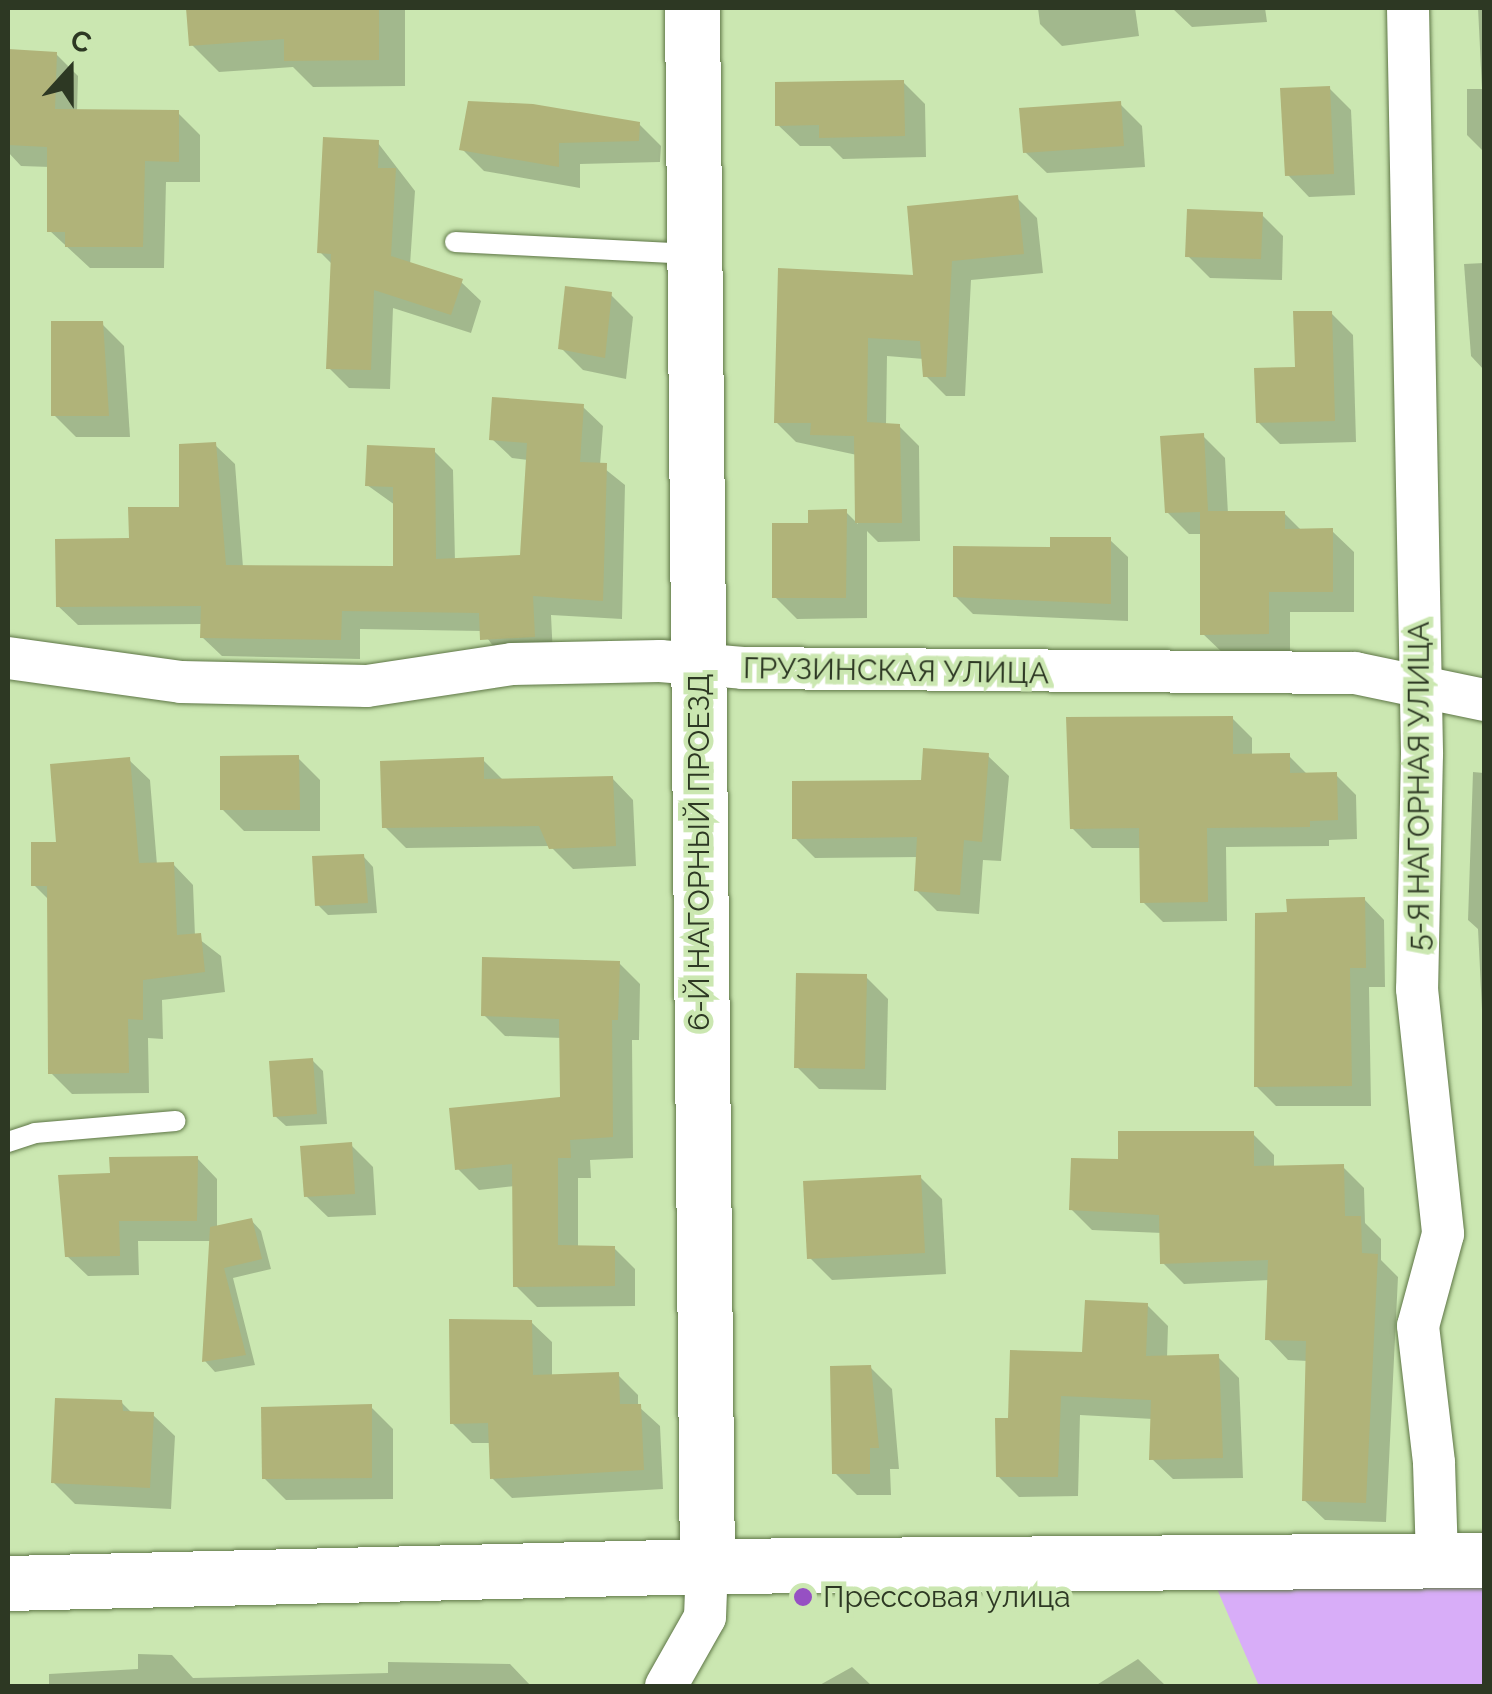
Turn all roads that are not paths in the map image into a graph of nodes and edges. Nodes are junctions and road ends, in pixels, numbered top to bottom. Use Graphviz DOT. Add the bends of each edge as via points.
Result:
graph roads {
  1 [pos="692,8"];
  2 [pos="1408,8"];
  3 [pos="456,242"];
  4 [pos="694,254"];
  5 [pos="8,658"];
  6 [pos="699,667"];
  7 [pos="1420,686"];
  8 [pos="1484,700"];
  9 [pos="175,1121"];
  10 [pos="8,1142"];
  11 [pos="1461,1560"];
  12 [pos="707,1566"];
  13 [pos="8,1583"];
  14 [pos="666,1686"];
  1 -- 4 [label="street, 6-Й НАГОРНЫЙ ПРОЕЗД"];
  2 -- 7 [label="street, 5-Я НАГОРНАЯ УЛИЦА"];
  3 -- 4 [label="lane"];
  4 -- 6 [label="street, 6-Й НАГОРНЫЙ ПРОЕЗД"];
  5 -- 6 [label="street, ГРУЗИНСКАЯ УЛИЦА" via="181,682 366,686 512,664 660,661"];
  6 -- 7 [label="street, ГРУЗИНСКАЯ УЛИЦА" via="1355,673"];
  6 -- 12 [label="street, 6-Й НАГОРНЫЙ ПРОЕЗД"];
  7 -- 8 [label="street, ГРУЗИНСКАЯ УЛИЦА"];
  7 -- 11 [label="street, 5-Я НАГОРНАЯ УЛИЦА" via="1417,989 1443,1234 1418,1326 1434,1463"];
  9 -- 10 [label="lane" via="35,1133"];
  11 -- 12 [label="street"];
  12 -- 13 [label="street"];
  12 -- 14 [label="street, 6-Й НАГОРНЫЙ ПРОЕЗД" via="705,1617"];
}
